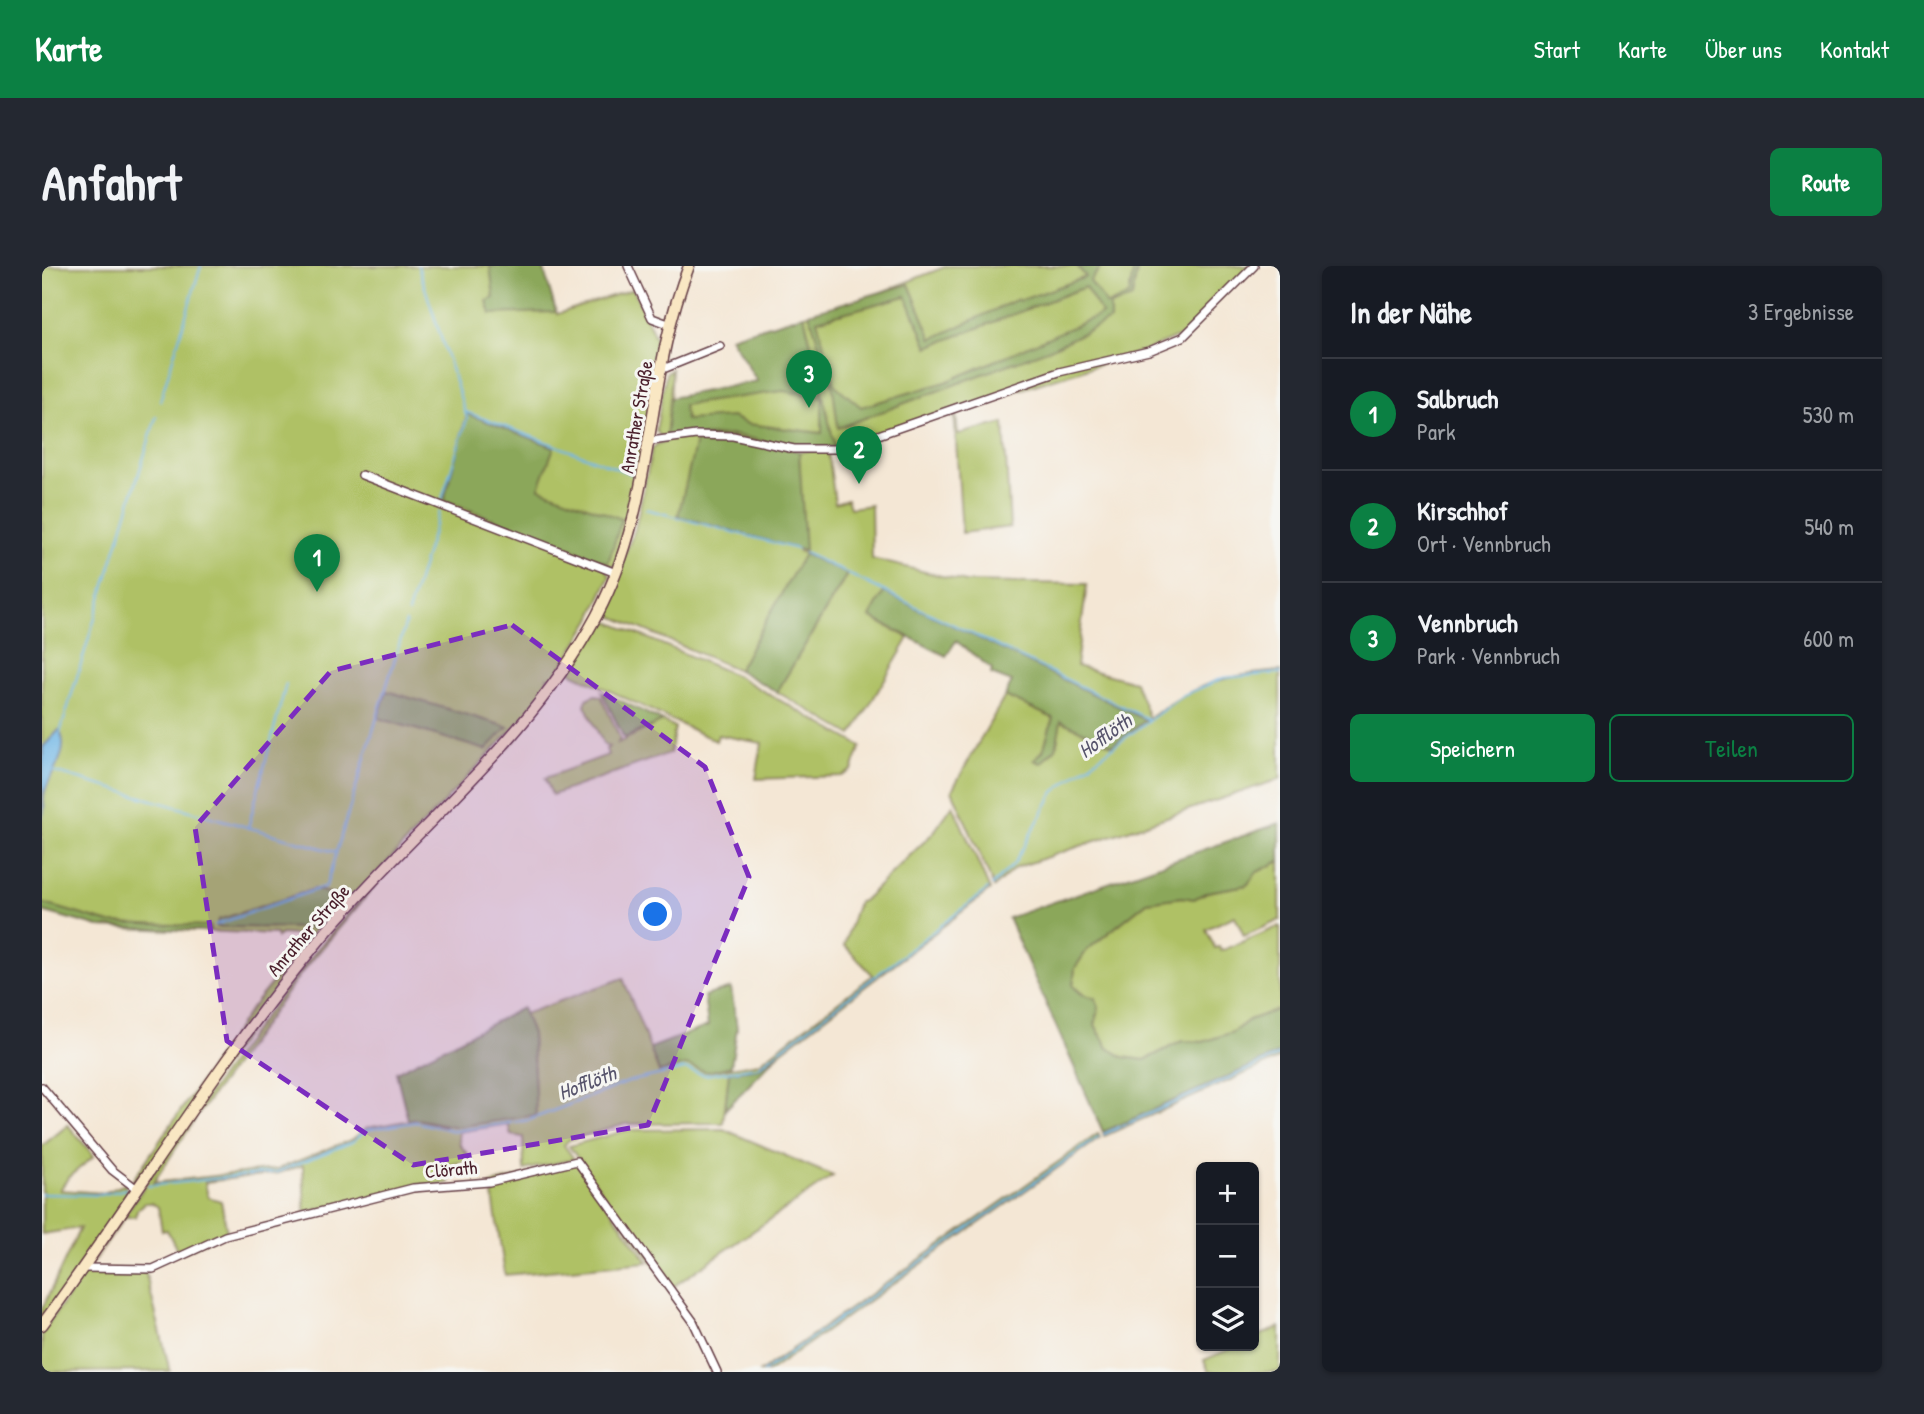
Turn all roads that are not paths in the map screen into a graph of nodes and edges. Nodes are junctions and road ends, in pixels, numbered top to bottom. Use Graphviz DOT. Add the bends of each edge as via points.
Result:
graph roads {
  1 [pos="628,266"];
  2 [pos="688,266"];
  3 [pos="1254,266"];
  4 [pos="671,325"];
  5 [pos="720,346"];
  6 [pos="663,369"];
  7 [pos="651,441"];
  8 [pos="362,475"];
  9 [pos="616,573"];
  10 [pos="42,1087"];
  11 [pos="134,1187"];
  12 [pos="84,1268"];
  13 [pos="42,1325"];
  14 [pos="717,1372"];
  1 -- 4 [label="street" via="652,318"];
  2 -- 4 [label="main road, Anrather Straße"];
  3 -- 7 [label="street" via="1183,337 1149,351 1059,372 838,449 794,449 733,436"];
  4 -- 6 [label="main road, Anrather Straße"];
  5 -- 6 [label="street"];
  6 -- 7 [label="main road, Anrather Straße"];
  7 -- 9 [label="main road, Anrather Straße"];
  8 -- 9 [label="street"];
  9 -- 11 [label="main road, Anrather Straße" via="554,684 516,732 323,936 258,1016"];
  10 -- 11 [label="street" via="112,1170"];
  11 -- 12 [label="main road, Anrather Straße"];
  12 -- 13 [label="main road, Anrather Straße"];
  12 -- 14 [label="street, Clörath" via="153,1269 225,1236 412,1188 489,1182 578,1161 693,1321"];
}
